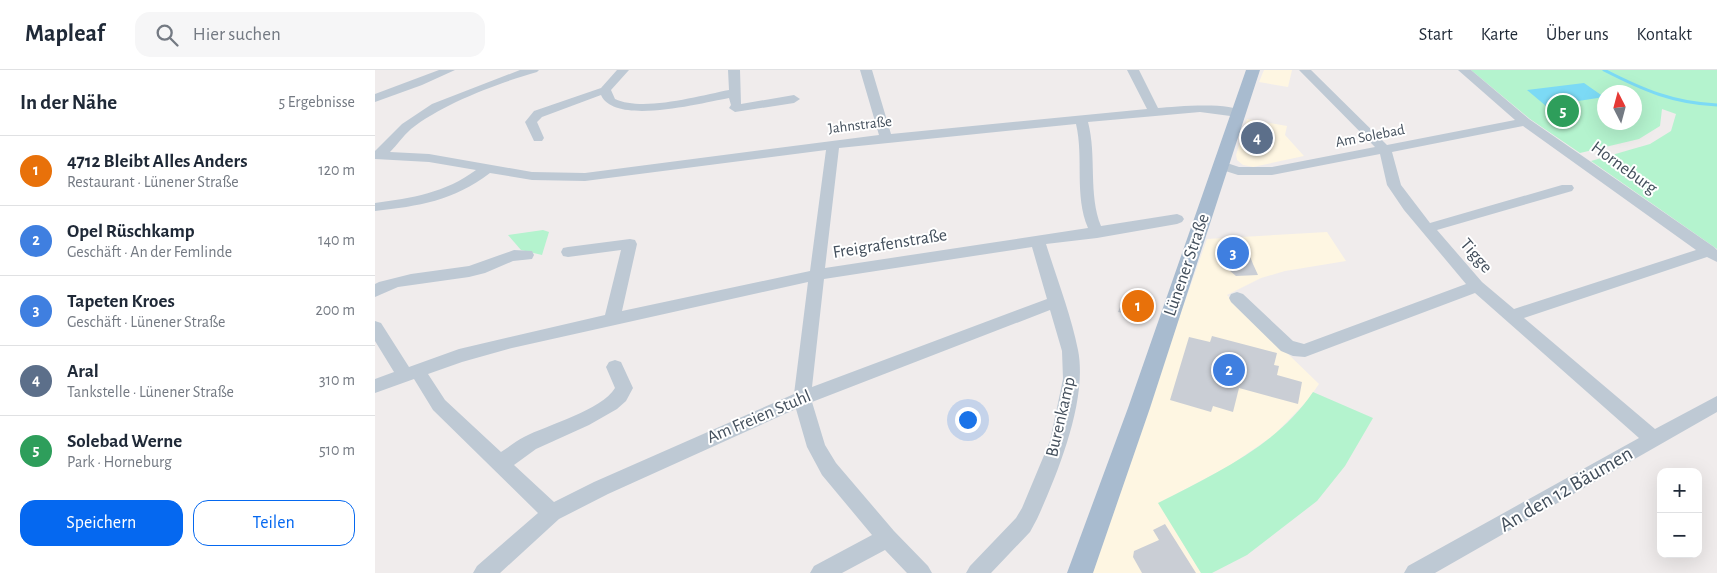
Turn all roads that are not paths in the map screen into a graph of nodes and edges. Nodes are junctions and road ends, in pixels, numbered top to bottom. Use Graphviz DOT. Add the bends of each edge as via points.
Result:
graph roads {
  1 [pos="449,70"];
  2 [pos="527,70"];
  3 [pos="623,70"];
  4 [pos="734,70"];
  5 [pos="866,70"];
  6 [pos="1133,70"];
  7 [pos="1253,70"];
  8 [pos="1305,70"];
  9 [pos="1464,70"];
  10 [pos="605,90"];
  11 [pos="734,93"];
  12 [pos="375,98"];
  13 [pos="795,99"];
  14 [pos="1154,112"];
  15 [pos="1238,113"];
  16 [pos="1081,119"];
  17 [pos="1525,122"];
  18 [pos="538,138"];
  19 [pos="886,138"];
  20 [pos="833,145"];
  21 [pos="1385,150"];
  22 [pos="378,155"];
  23 [pos="1221,165"];
  24 [pos="486,169"];
  25 [pos="1567,188"];
  26 [pos="375,207"];
  27 [pos="1177,219"];
  28 [pos="1428,228"];
  29 [pos="1097,233"];
  30 [pos="1038,242"];
  31 [pos="568,252"];
  32 [pos="1713,254"];
  33 [pos="527,255"];
  34 [pos="817,275"];
  35 [pos="1477,286"];
  36 [pos="375,290"];
  37 [pos="1237,298"];
  38 [pos="1056,302"];
  39 [pos="1512,316"];
  40 [pos="612,320"];
  41 [pos="375,327"];
  42 [pos="615,367"];
  43 [pos="412,372"];
  44 [pos="375,386"];
  45 [pos="802,398"];
  46 [pos="1717,403"];
  47 [pos="1653,439"];
  48 [pos="501,464"];
  49 [pos="552,513"];
  50 [pos="887,538"];
  51 [pos="484,573"];
  52 [pos="821,573"];
  53 [pos="921,573"];
  54 [pos="977,573"];
  55 [pos="1080,573"];
  56 [pos="1415,573"];
  1 -- 12 [label="street"];
  2 -- 22 [label="street" via="436,107 406,127"];
  3 -- 10 [label="street"];
  4 -- 11 [label="street"];
  5 -- 19 [label="street"];
  6 -- 14 [label="street"];
  7 -- 15 [label="main road, Lünener Straße"];
  8 -- 21 [label="street"];
  9 -- 17 [label="street, Horneburg"];
  10 -- 11 [label="street" via="611,101 633,108"];
  10 -- 18 [label="street" via="538,114 531,122"];
  11 -- 13 [label="street" via="735,113"];
  14 -- 15 [label="street, Jahnstraße" via="1200,108"];
  14 -- 16 [label="street, Jahnstraße"];
  15 -- 23 [label="main road, Lünener Straße"];
  16 -- 19 [label="street, Jahnstraße"];
  16 -- 29 [label="street" via="1086,135 1089,212"];
  17 -- 21 [label="street, Am Solebad"];
  17 -- 32 [label="street, Horneburg"];
  19 -- 20 [label="street, Jahnstraße"];
  20 -- 24 [label="street, Jahnstraße" via="585,177 541,176"];
  20 -- 34 [label="street"];
  21 -- 23 [label="street, Am Solebad" via="1272,171 1239,171"];
  21 -- 28 [label="street, Tigge" via="1394,185"];
  22 -- 24 [label="street, Jahnstraße" via="429,158"];
  23 -- 55 [label="main road, Lünener Straße"];
  24 -- 26 [label="street" via="445,195"];
  25 -- 28 [label="street"];
  27 -- 29 [label="street, Freigrafenstraße"];
  28 -- 35 [label="street, Tigge"];
  29 -- 30 [label="street, Freigrafenstraße"];
  30 -- 34 [label="street, Freigrafenstraße"];
  30 -- 38 [label="street, Burenkamp"];
  31 -- 40 [label="street" via="630,244"];
  32 -- 39 [label="street"];
  33 -- 36 [label="street" via="516,254 479,269 390,283"];
  34 -- 40 [label="street, Freigrafenstraße"];
  34 -- 45 [label="street"];
  35 -- 37 [label="street" via="1323,346 1299,351 1287,346"];
  35 -- 39 [label="street, Tigge"];
  38 -- 45 [label="street, Am Freien Stuhl"];
  38 -- 54 [label="street, Burenkamp" via="1072,364 1059,441 1030,514"];
  39 -- 47 [label="street, Tigge"];
  40 -- 43 [label="street, Freigrafenstraße" via="512,342"];
  41 -- 43 [label="street"];
  42 -- 48 [label="street" via="624,388 620,397 529,443"];
  43 -- 44 [label="street, Freigrafenstraße"];
  43 -- 48 [label="street" via="439,405"];
  45 -- 49 [label="street, Am Freien Stuhl" via="660,460"];
  45 -- 50 [label="street" via="816,447 829,469"];
  46 -- 47 [label="street, An den 12 Bäumen"];
  47 -- 56 [label="street, An den 12 Bäumen"];
  48 -- 49 [label="street"];
  49 -- 51 [label="street, Am Freien Stuhl"];
  50 -- 52 [label="street"];
  50 -- 53 [label="street"];
}
